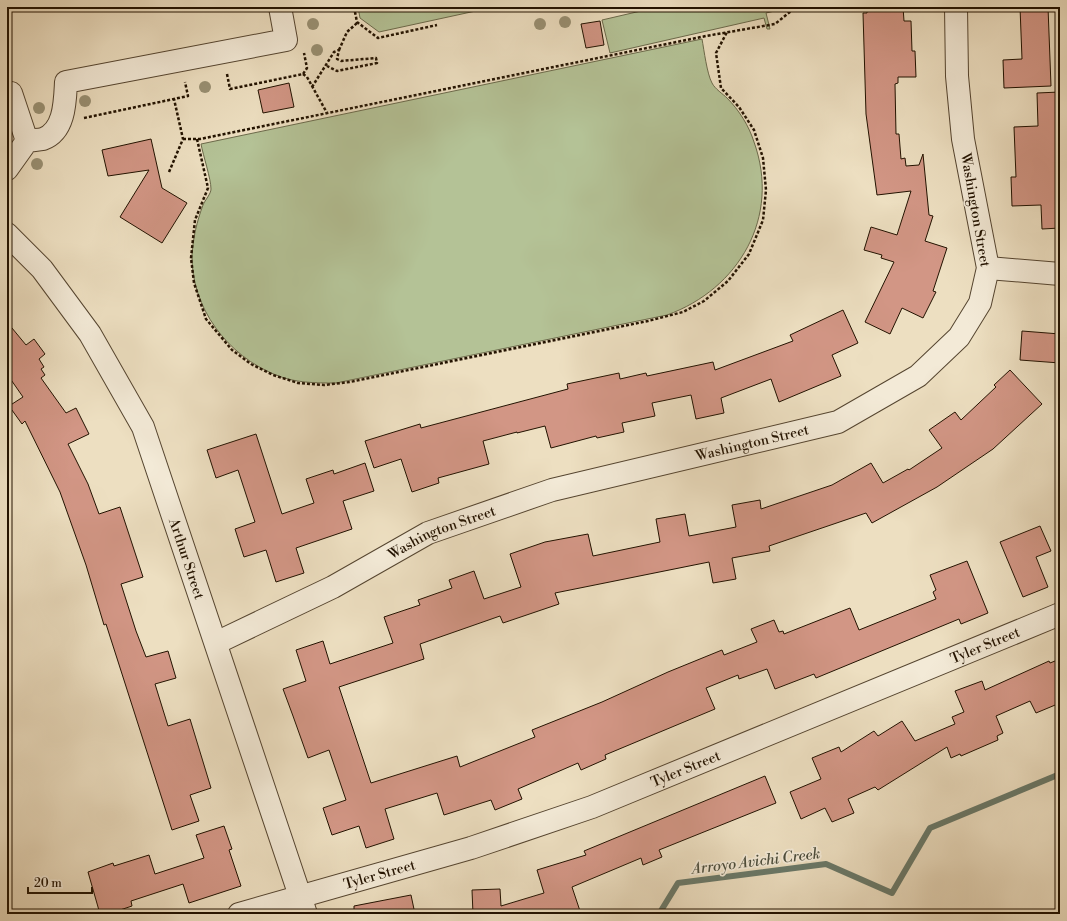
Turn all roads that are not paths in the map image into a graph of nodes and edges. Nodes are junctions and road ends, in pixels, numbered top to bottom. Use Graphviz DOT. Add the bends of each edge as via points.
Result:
graph roads {
  1 [pos="280,7"];
  2 [pos="956,7"];
  3 [pos="7,94"];
  4 [pos="27,141"];
  5 [pos="7,169"];
  6 [pos="7,234"];
  7 [pos="988,268"];
  8 [pos="1060,274"];
  9 [pos="1060,614"];
  10 [pos="216,643"];
  11 [pos="303,905"];
  12 [pos="239,914"];
  1 -- 4 [label="street" via="286,40 66,82 65,108 58,127 44,138"];
  2 -- 7 [label="street, Washington Street" via="963,139"];
  3 -- 4 [label="street" via="11,93"];
  4 -- 5 [label="street"];
  6 -- 10 [label="street, Arthur Street" via="42,269 90,334 143,427"];
  7 -- 8 [label="street"];
  7 -- 10 [label="street, Washington Street" via="980,303 959,337 918,376 838,422 552,490 435,531 333,587"];
  9 -- 11 [label="street, Tyler Street" via="592,806"];
  10 -- 11 [label="street, Arthur Street"];
  11 -- 12 [label="street, Tyler Street"];
}
